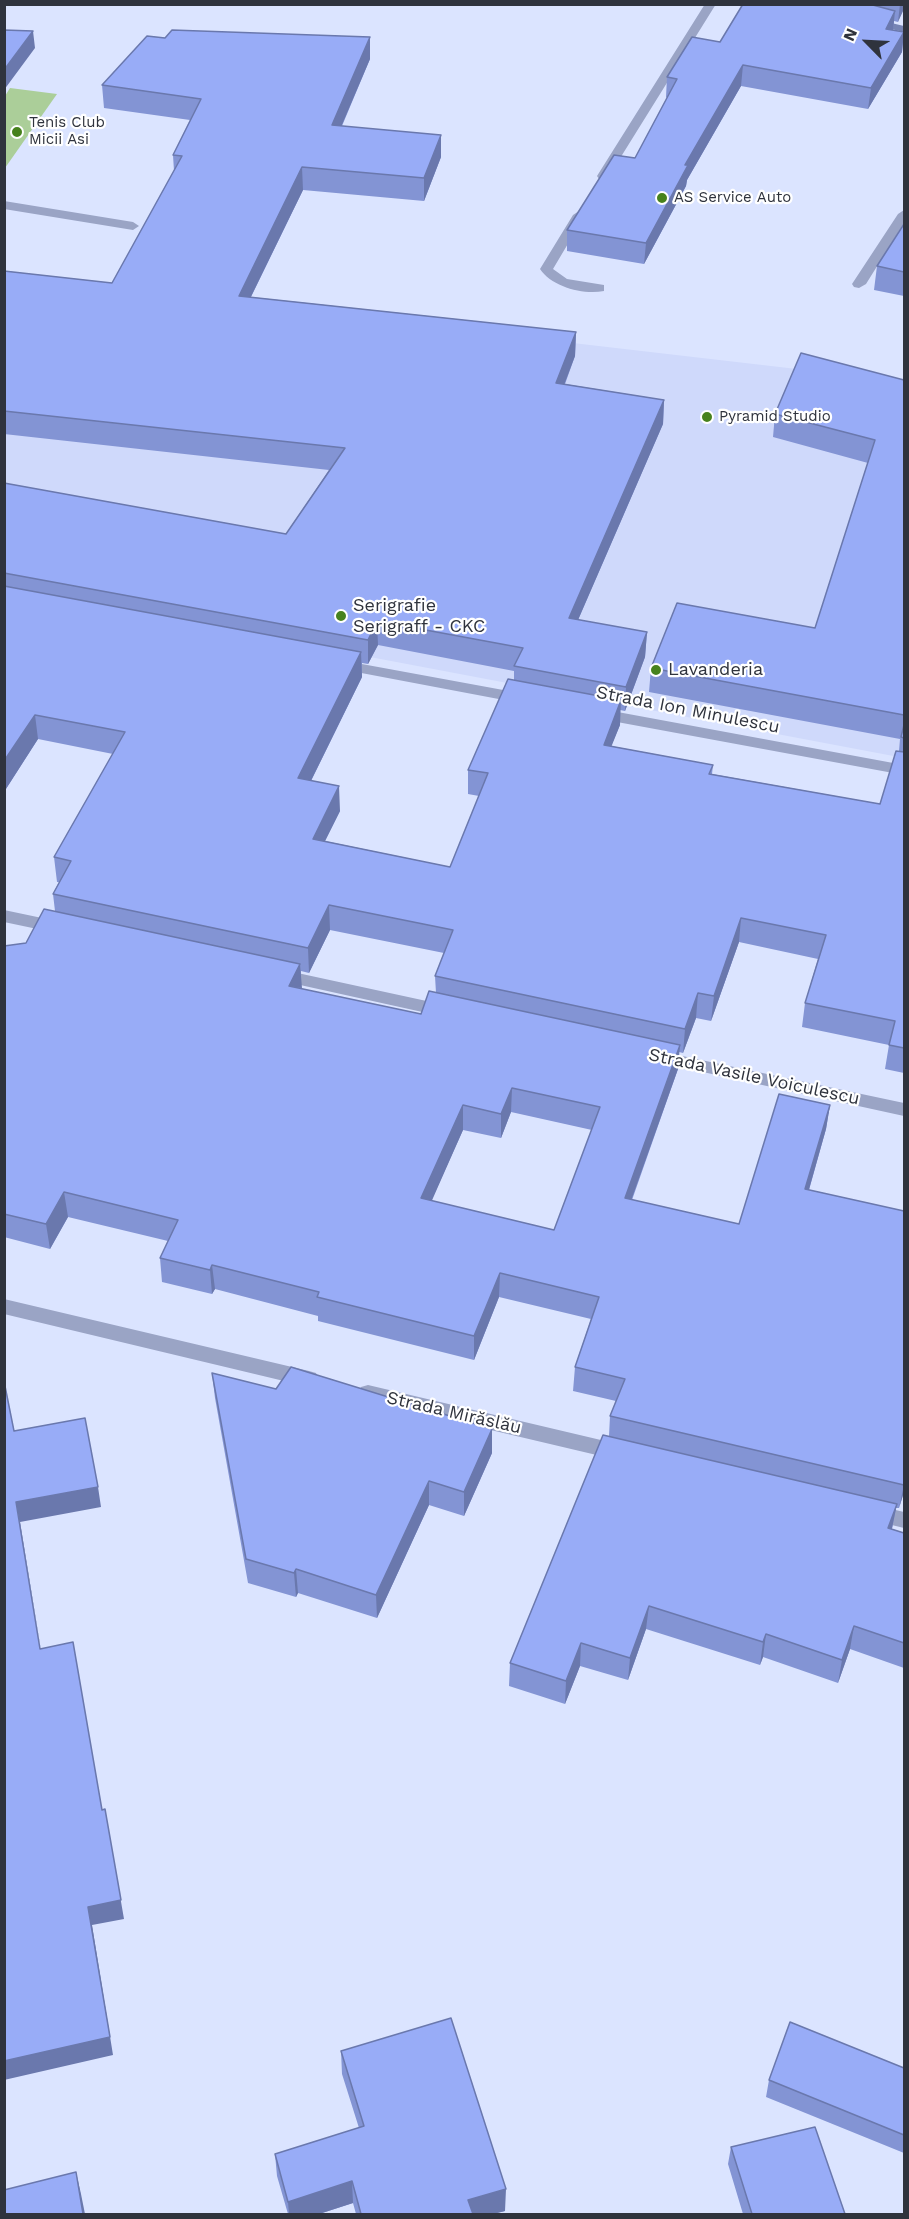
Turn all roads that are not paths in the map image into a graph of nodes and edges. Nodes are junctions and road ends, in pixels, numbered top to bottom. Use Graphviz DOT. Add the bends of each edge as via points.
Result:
graph roads {
  1 [pos="711,4"];
  2 [pos="858,18"];
  3 [pos="904,29"];
  4 [pos="596,187"];
  5 [pos="4,205"];
  6 [pos="584,208"];
  7 [pos="904,213"];
  8 [pos="133,226"];
  9 [pos="859,284"];
  10 [pos="599,288"];
  11 [pos="320,661"];
  12 [pos="542,703"];
  13 [pos="577,709"];
  14 [pos="904,770"];
  15 [pos="4,916"];
  16 [pos="75,931"];
  17 [pos="262,971"];
  18 [pos="460,1014"];
  19 [pos="636,1052"];
  20 [pos="904,1110"];
  21 [pos="4,1306"];
  22 [pos="328,1383"];
  23 [pos="351,1388"];
  24 [pos="639,1457"];
  25 [pos="847,1506"];
  26 [pos="904,1520"];
  1 -- 4 [label="street"];
  2 -- 3 [label="street"];
  5 -- 8 [label="street"];
  6 -- 10 [label="street" via="546,269 550,276 566,283"];
  7 -- 9 [label="street"];
  11 -- 12 [label="street"];
  13 -- 14 [label="street, Strada Ion Minulescu"];
  15 -- 16 [label="street"];
  17 -- 18 [label="street"];
  19 -- 20 [label="street, Strada Vasile Voiculescu"];
  21 -- 22 [label="street"];
  23 -- 24 [label="street, Strada Mirăslău"];
  25 -- 26 [label="street"];
}
